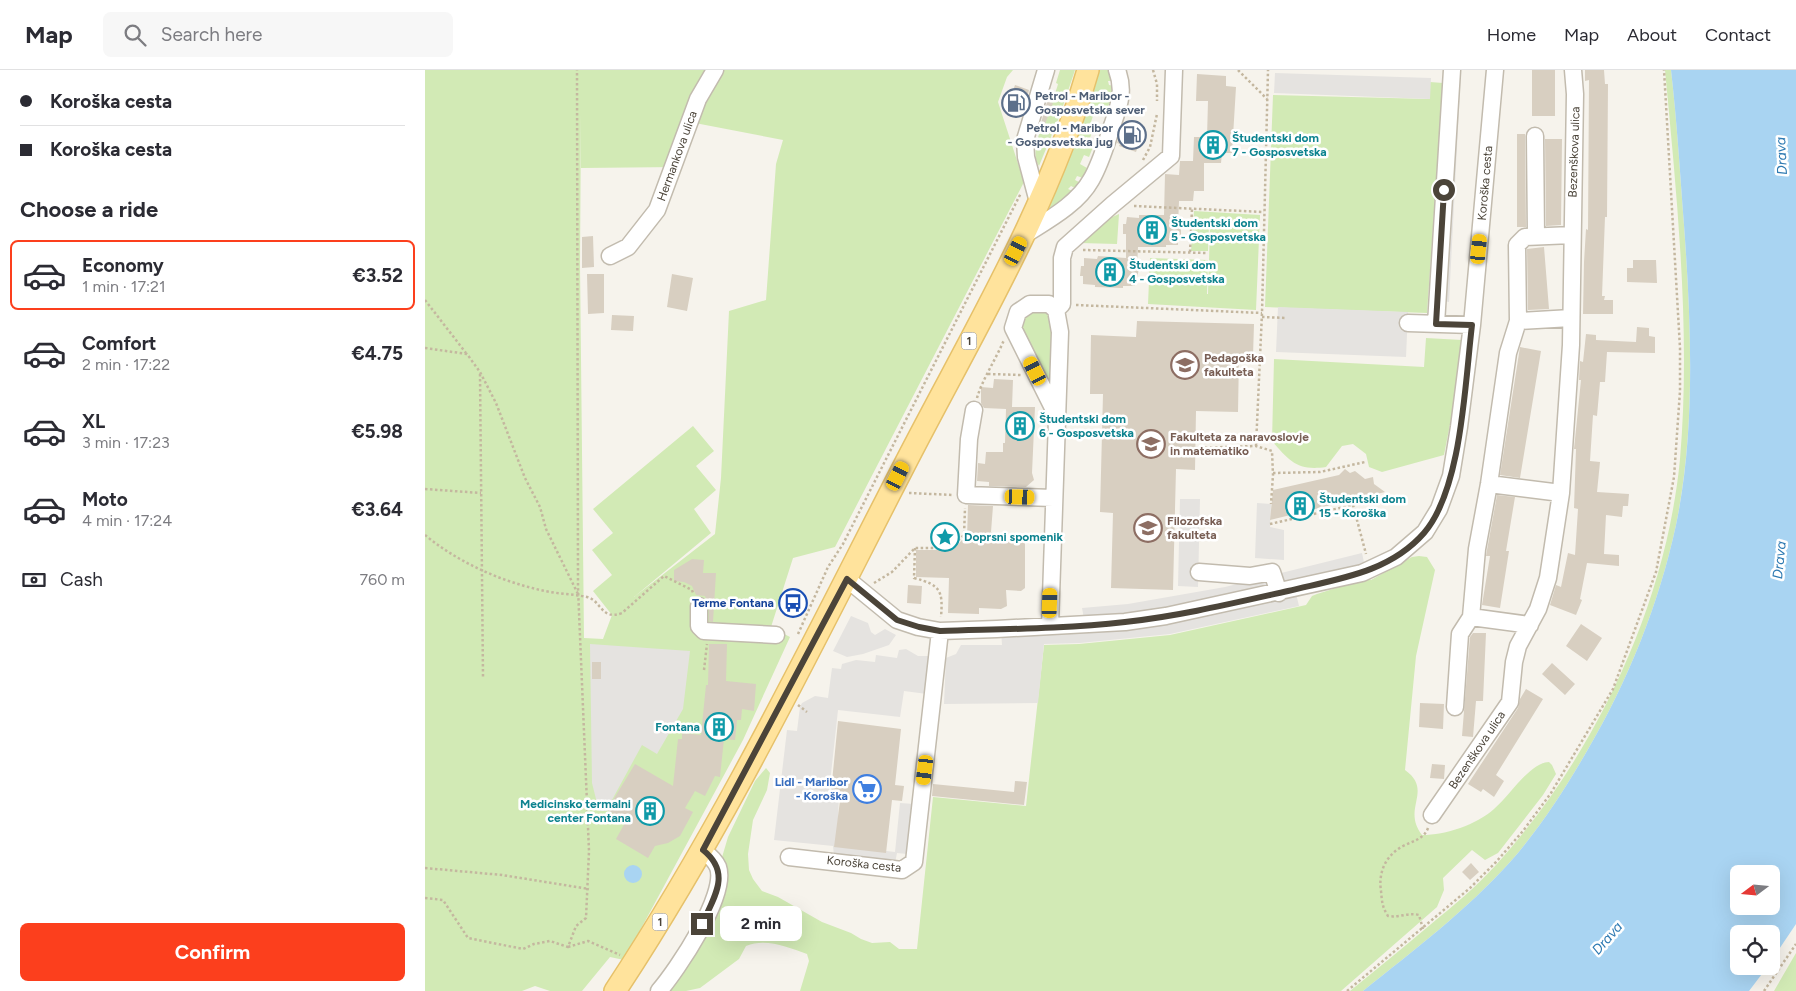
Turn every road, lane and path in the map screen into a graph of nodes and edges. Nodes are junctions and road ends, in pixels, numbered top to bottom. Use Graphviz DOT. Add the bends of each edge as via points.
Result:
graph roads {
  1 [pos="577,70"];
  2 [pos="715,70"];
  3 [pos="1046,70"];
  4 [pos="1088,70"];
  5 [pos="1117,70"];
  6 [pos="1173,70"];
  7 [pos="1238,70"];
  8 [pos="1268,70"];
  9 [pos="1452,70"];
  10 [pos="1495,70"];
  11 [pos="1573,70"];
  12 [pos="1664,70"];
  13 [pos="1267,98"];
  14 [pos="1535,136"];
  15 [pos="1032,175"];
  16 [pos="1038,202"];
  17 [pos="1112,205"];
  18 [pos="1192,208"];
  19 [pos="1264,212"];
  20 [pos="1571,234"];
  21 [pos="1023,236"];
  22 [pos="1536,236"];
  23 [pos="1065,249"];
  24 [pos="1190,252"];
  25 [pos="1209,253"];
  26 [pos="610,256"];
  27 [pos="425,300"];
  28 [pos="1059,307"];
  29 [pos="1262,313"];
  30 [pos="1262,317"];
  31 [pos="1287,318"];
  32 [pos="1571,318"];
  33 [pos="1518,320"];
  34 [pos="1408,323"];
  35 [pos="1436,324"];
  36 [pos="1472,325"];
  37 [pos="1013,328"];
  38 [pos="425,348"];
  39 [pos="467,354"];
  40 [pos="1035,371"];
  41 [pos="480,372"];
  42 [pos="988,374"];
  43 [pos="974,410"];
  44 [pos="1058,418"];
  45 [pos="1256,446"];
  46 [pos="1195,448"];
  47 [pos="1365,462"];
  48 [pos="1273,473"];
  49 [pos="1489,484"];
  50 [pos="425,489"];
  51 [pos="481,493"];
  52 [pos="907,493"];
  53 [pos="1561,493"];
  54 [pos="965,495"];
  55 [pos="1053,498"];
  56 [pos="1271,504"];
  57 [pos="1270,524"];
  58 [pos="425,535"];
  59 [pos="915,548"];
  60 [pos="1366,554"];
  61 [pos="481,571"];
  62 [pos="1199,572"];
  63 [pos="854,585"];
  64 [pos="1279,593"];
  65 [pos="578,595"];
  66 [pos="786,601"];
  67 [pos="793,603"];
  68 [pos="699,606"];
  69 [pos="1471,617"];
  70 [pos="1530,625"];
  71 [pos="1050,626"];
  72 [pos="940,631"];
  73 [pos="776,635"];
  74 [pos="797,636"];
  75 [pos="483,677"];
  76 [pos="800,707"];
  77 [pos="1455,707"];
  78 [pos="807,712"];
  79 [pos="1432,815"];
  80 [pos="703,850"];
  81 [pos="789,856"];
  82 [pos="425,868"];
  83 [pos="589,889"];
  84 [pos="425,898"];
  85 [pos="1423,929"];
  86 [pos="1796,944"];
  87 [pos="568,947"];
  88 [pos="627,958"];
  89 [pos="615,991"];
  90 [pos="659,991"];
  91 [pos="1347,991"];
  92 [pos="1764,991"];
  1 -- 65 [label="path"];
  2 -- 26 [label="street, Hermankova ulica" via="698,99 657,210 628,246"];
  3 -- 15 [label="street" via="1025,140"];
  4 -- 16 [label="main road, 1" via="1062,148"];
  5 -- 21 [label="street" via="1122,86 1121,101 1091,182 1064,209"];
  6 -- 17 [label="street" via="1171,156"];
  7 -- 13 [label="path"];
  8 -- 13 [label="path"];
  9 -- 35 [label="street"];
  10 -- 36 [label="street, Koroška cesta"];
  11 -- 20 [label="street, Bezenškova ulica"];
  12 -- 85 [label="path" via="1680,390 1674,477 1656,572 1613,689 1551,793 1496,862"];
  13 -- 19 [label="path"];
  14 -- 22 [label="street"];
  15 -- 16 [label="street"];
  15 -- 74 [label="path" via="843,544 828,567"];
  16 -- 21 [label="main road, 1"];
  17 -- 18 [label="path"];
  17 -- 23 [label="street"];
  18 -- 19 [label="path"];
  18 -- 24 [label="path"];
  19 -- 29 [label="path"];
  20 -- 22 [label="street"];
  20 -- 32 [label="street, Bezenškova ulica"];
  21 -- 63 [label="main road, 1"];
  22 -- 33 [label="street" via="1525,237 1517,245"];
  23 -- 24 [label="path"];
  23 -- 28 [label="street"];
  24 -- 25 [label="path"];
  27 -- 39 [label="path"];
  28 -- 29 [label="path"];
  28 -- 37 [label="street" via="1030,304 1017,312"];
  28 -- 44 [label="street"];
  29 -- 30 [label="path"];
  30 -- 31 [label="path"];
  30 -- 45 [label="path"];
  32 -- 33 [label="street"];
  32 -- 53 [label="street, Bezenškova ulica"];
  33 -- 49 [label="street" via="1507,352"];
  34 -- 35 [label="street"];
  35 -- 36 [label="street"];
  36 -- 64 [label="street, Koroška cesta" via="1451,476 1439,509 1425,532 1396,558 1380,566"];
  37 -- 40 [label="street"];
  37 -- 42 [label="path"];
  38 -- 39 [label="path"];
  39 -- 41 [label="path"];
  40 -- 42 [label="path" via="1024,375"];
  40 -- 44 [label="street"];
  41 -- 51 [label="path"];
  41 -- 65 [label="path" via="540,507 546,529"];
  42 -- 43 [label="path" via="980,387"];
  43 -- 54 [label="street"];
  44 -- 55 [label="street"];
  45 -- 46 [label="path"];
  45 -- 48 [label="path" via="1272,451"];
  47 -- 48 [label="path" via="1320,472"];
  48 -- 56 [label="path"];
  49 -- 53 [label="street"];
  49 -- 69 [label="street" via="1477,549"];
  50 -- 51 [label="path"];
  51 -- 61 [label="path"];
  52 -- 54 [label="path"];
  53 -- 70 [label="street, Bezenškova ulica" via="1548,578"];
  54 -- 55 [label="street"];
  54 -- 59 [label="path" via="964,535 949,548"];
  55 -- 71 [label="street"];
  57 -- 60 [label="path" via="1353,505"];
  58 -- 61 [label="path"];
  59 -- 63 [label="path" via="892,572"];
  59 -- 72 [label="path" via="915,578 930,582 939,589 942,598"];
  61 -- 65 [label="path" via="545,591"];
  61 -- 75 [label="path"];
  62 -- 64 [label="street" via="1250,576 1272,572"];
  63 -- 72 [label="street, Koroška cesta" via="897,620"];
  63 -- 80 [label="main road, 1"];
  64 -- 71 [label="street, Koroška cesta" via="1125,622"];
  65 -- 68 [label="path" via="590,598 605,613 614,616 622,613 664,576 692,590"];
  65 -- 83 [label="path" via="587,754"];
  66 -- 67 [label="path"];
  68 -- 73 [label="street" via="699,626 704,631"];
  69 -- 70 [label="street"];
  69 -- 77 [label="street" via="1460,634"];
  70 -- 79 [label="street, Bezenškova ulica" via="1518,646 1510,702"];
  71 -- 72 [label="street, Koroška cesta"];
  72 -- 81 [label="street, Koroška cesta" via="914,862 902,870"];
  76 -- 78 [label="path"];
  79 -- 85 [label="path" via="1426,832 1387,860 1379,882 1382,908 1388,916 1419,915"];
  80 -- 89 [label="main road, 1"];
  80 -- 90 [label="street" via="719,868 716,890 691,948"];
  82 -- 83 [label="path" via="502,875"];
  83 -- 87 [label="path" via="586,918 575,926"];
  84 -- 87 [label="path" via="443,900 467,938 523,949 550,941"];
  85 -- 91 [label="path"];
  86 -- 92 [label="path"];
  87 -- 88 [label="path" via="588,941"];
}
